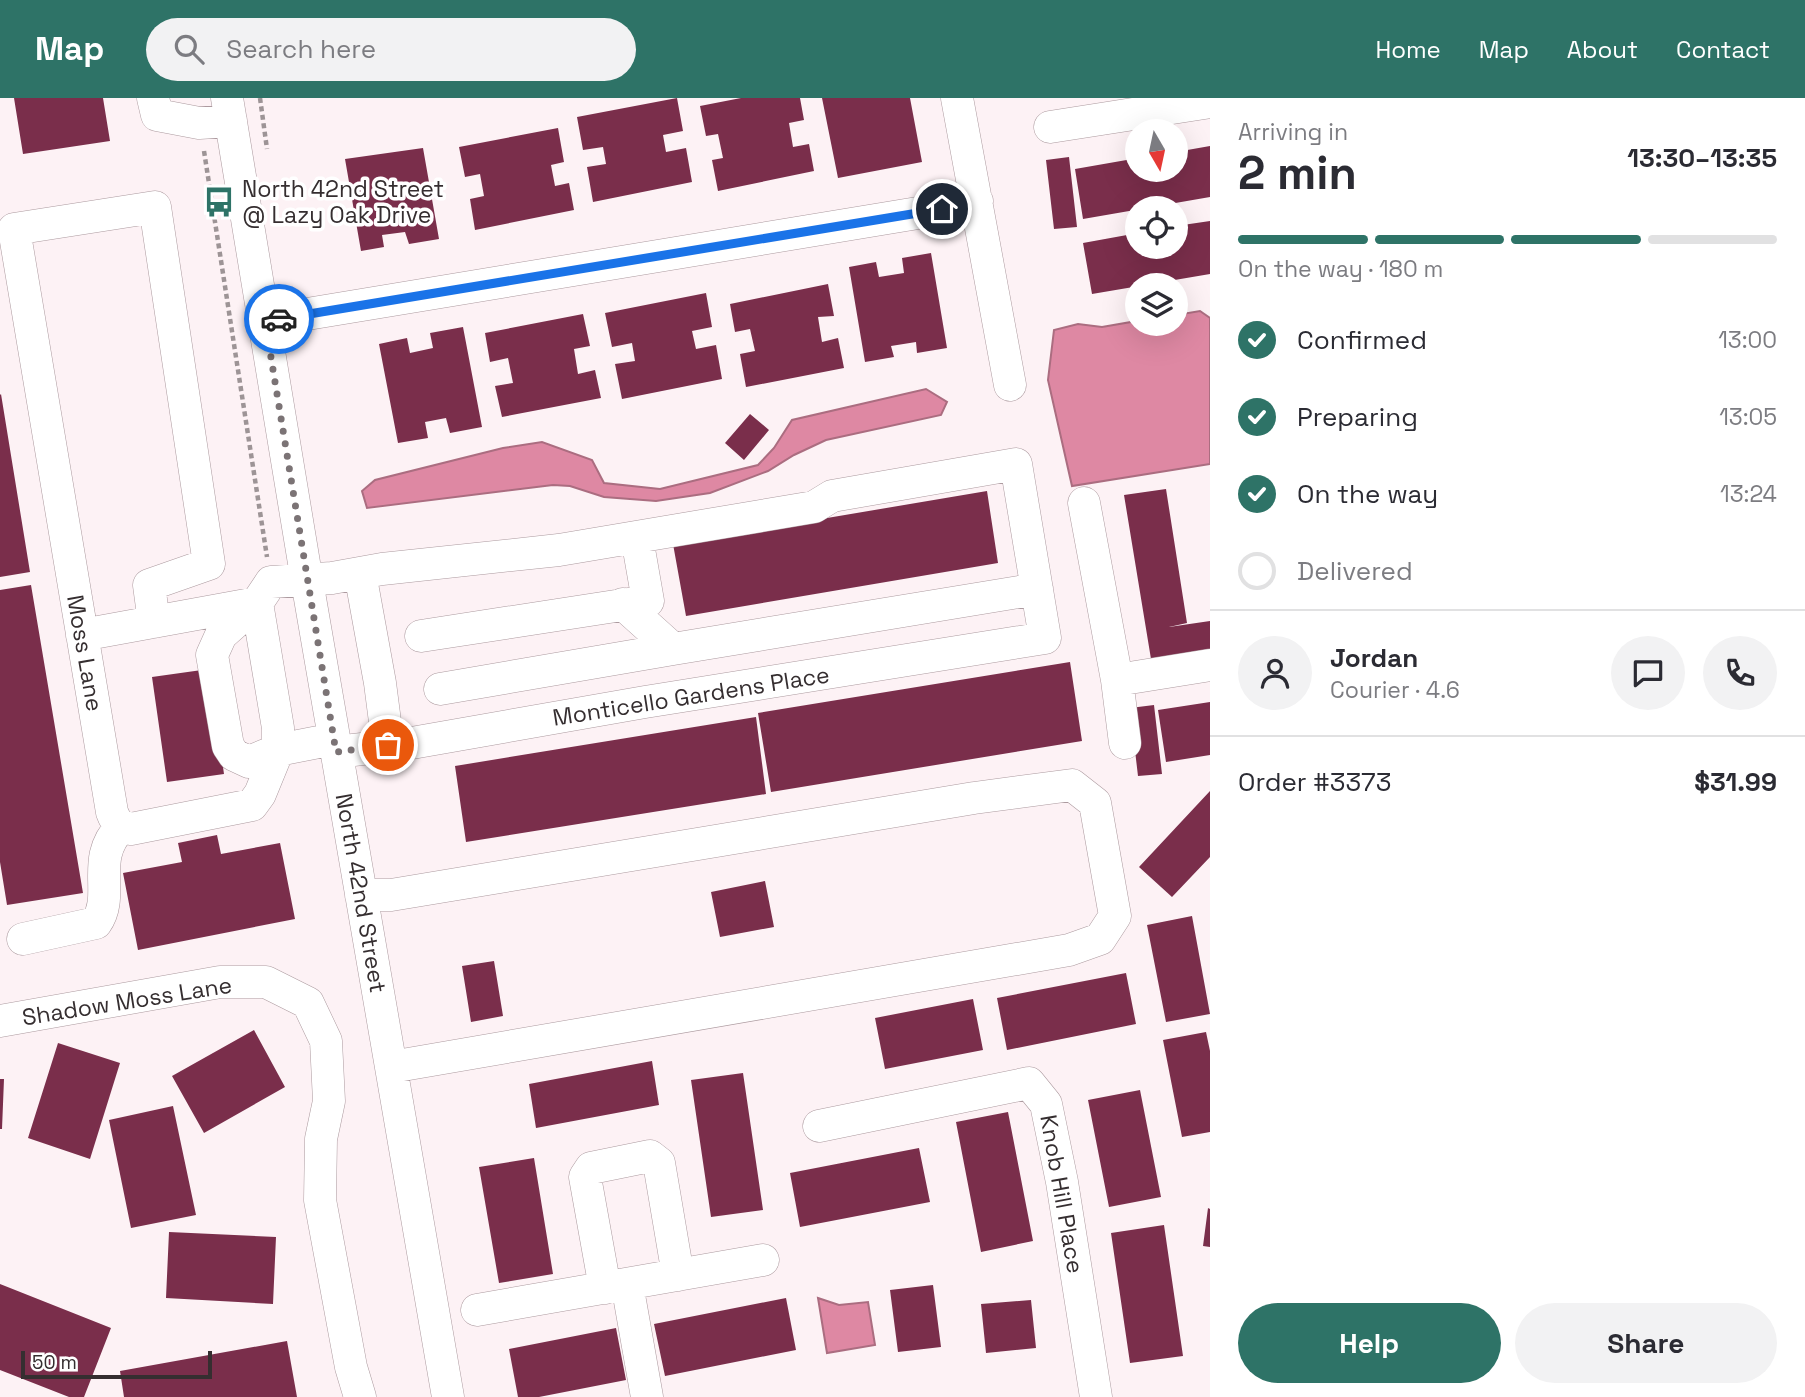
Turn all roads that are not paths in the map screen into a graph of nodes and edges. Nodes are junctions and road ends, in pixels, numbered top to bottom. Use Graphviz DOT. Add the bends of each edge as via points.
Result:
graph roads {
  1 [pos="153,98"];
  2 [pos="957,98"];
  3 [pos="1210,102"];
  4 [pos="229,110"];
  5 [pos="1050,127"];
  6 [pos="977,201"];
  7 [pos="265,321"];
  8 [pos="1010,386"];
  9 [pos="1084,503"];
  10 [pos="637,538"];
  11 [pos="371,571"];
  12 [pos="306,581"];
  13 [pos="1037,589"];
  14 [pos="257,603"];
  15 [pos="623,604"];
  16 [pos="154,622"];
  17 [pos="82,635"];
  18 [pos="421,636"];
  19 [pos="673,649"];
  20 [pos="1210,665"];
  21 [pos="1116,680"];
  22 [pos="440,689"];
  23 [pos="1125,743"];
  24 [pos="388,745"];
  25 [pos="335,746"];
  26 [pos="278,750"];
  27 [pos="121,827"];
  28 [pos="361,895"];
  29 [pos="23,939"];
  30 [pos="0,1021"];
  31 [pos="391,1067"];
  32 [pos="820,1126"];
  33 [pos="763,1260"];
  34 [pos="678,1275"];
  35 [pos="616,1286"];
  36 [pos="477,1310"];
  37 [pos="360,1397"];
  38 [pos="448,1397"];
  39 [pos="647,1397"];
  40 [pos="1096,1397"];
  1 -- 4 [label="street" via="156,115 199,123"];
  2 -- 6 [label="street"];
  3 -- 5 [label="street"];
  4 -- 7 [label="street, North 42nd Street"];
  6 -- 7 [label="street"];
  6 -- 8 [label="street"];
  7 -- 12 [label="street, North 42nd Street"];
  9 -- 21 [label="street"];
  10 -- 11 [label="street"];
  10 -- 13 [label="street" via="814,507 832,496 1016,464"];
  10 -- 15 [label="street" via="648,601"];
  11 -- 12 [label="street"];
  11 -- 24 [label="street"];
  12 -- 14 [label="street" via="271,582"];
  12 -- 25 [label="street, North 42nd Street"];
  13 -- 19 [label="street"];
  13 -- 24 [label="street, Monticello Gardens Place" via="1045,638"];
  14 -- 16 [label="street"];
  14 -- 26 [label="street"];
  14 -- 26 [label="street" via="221,635 212,655 228,746 234,755 249,762"];
  15 -- 18 [label="street"];
  15 -- 19 [label="street"];
  16 -- 17 [label="street"];
  16 -- 17 [label="street, Moss Lane" via="149,585 209,564 155,207 14,229"];
  17 -- 27 [label="street, Moss Lane" via="112,812"];
  19 -- 22 [label="street"];
  20 -- 21 [label="street"];
  21 -- 23 [label="street"];
  24 -- 25 [label="street, Monticello Gardens Place"];
  25 -- 26 [label="street"];
  25 -- 28 [label="street, North 42nd Street"];
  26 -- 27 [label="street" via="252,804 131,829"];
  27 -- 29 [label="street" via="106,848 103,902 96,923"];
  28 -- 31 [label="street, North 42nd Street"];
  28 -- 31 [label="street" via="391,895 1072,785 1095,803 1115,916 1100,939 1069,950 926,969"];
  30 -- 37 [label="street, Shadow Moss Lane" via="220,982 267,982 308,1003 326,1041 330,1101 321,1139 320,1200"];
  31 -- 38 [label="street, North 42nd Street"];
  32 -- 40 [label="street, Knob Hill Place" via="1029,1083 1046,1104"];
  33 -- 34 [label="street"];
  34 -- 35 [label="street"];
  34 -- 35 [label="street" via="659,1163 650,1156 591,1168 585,1177"];
  35 -- 36 [label="street"];
  35 -- 39 [label="street"];
}
